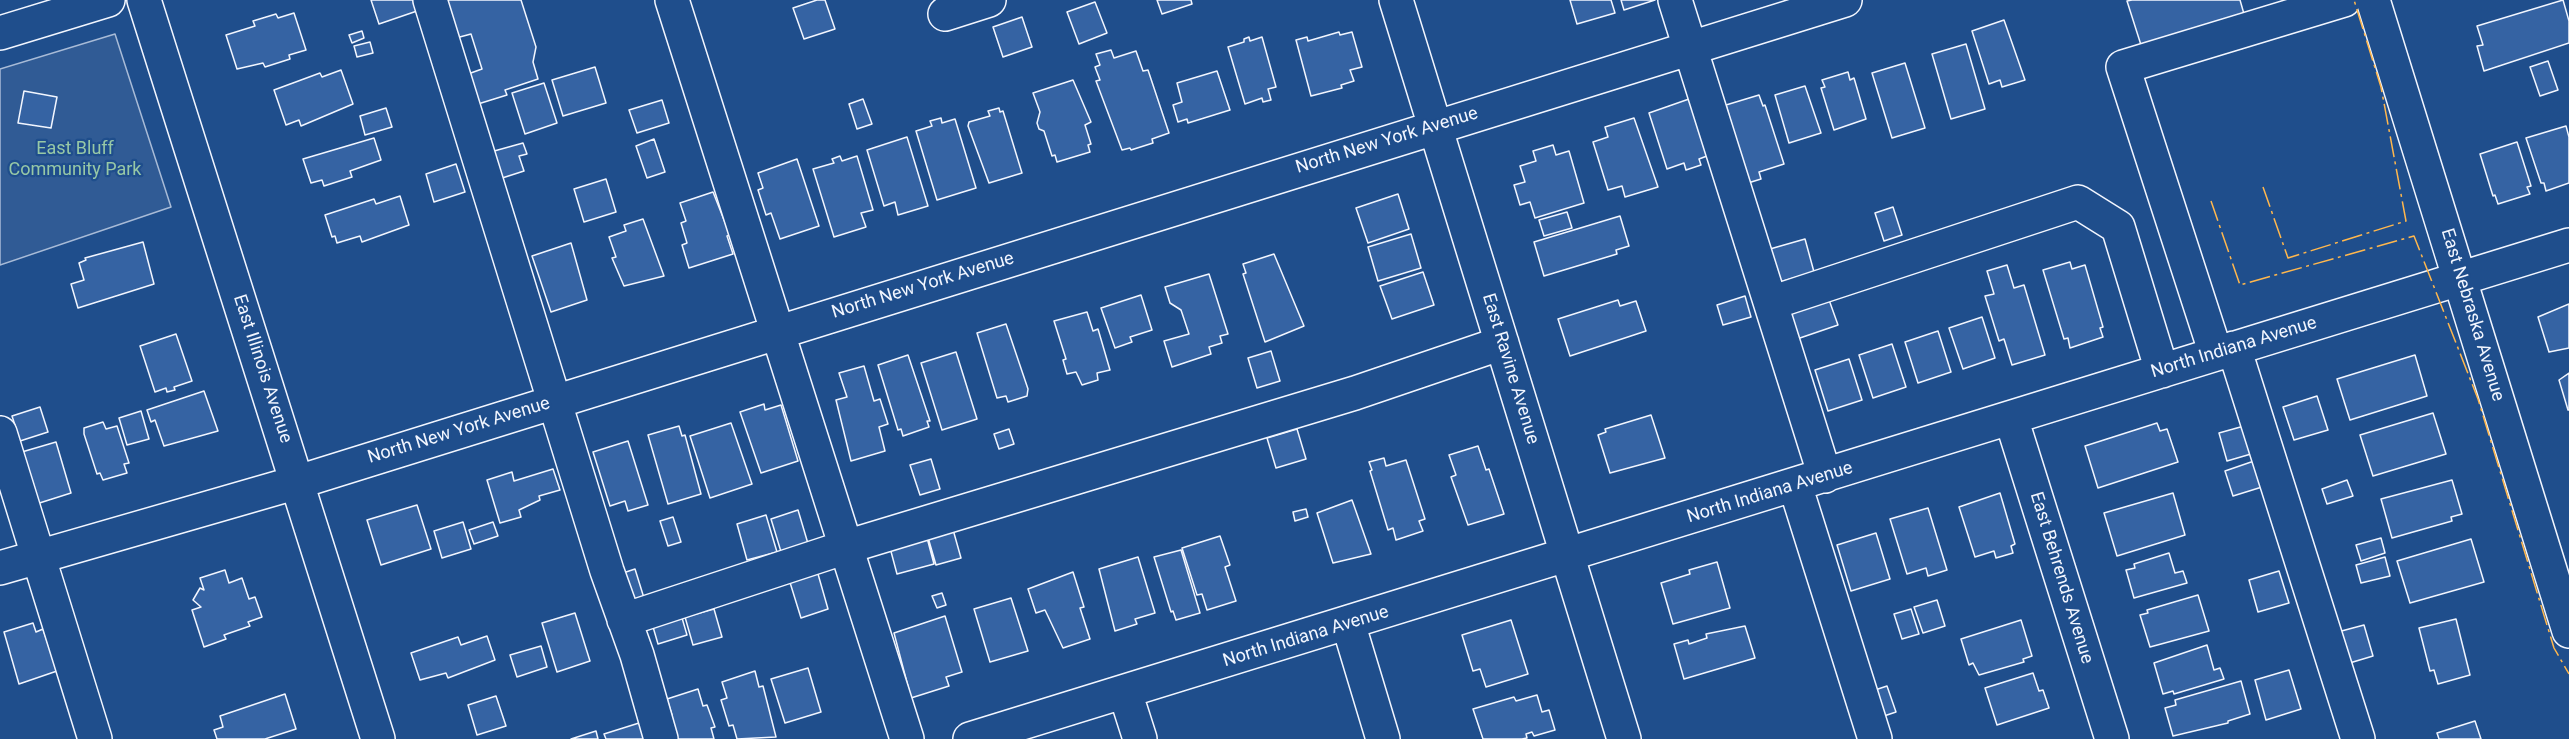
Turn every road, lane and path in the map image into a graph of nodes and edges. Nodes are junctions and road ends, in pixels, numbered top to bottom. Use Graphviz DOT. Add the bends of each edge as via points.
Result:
graph roads {
  1 [pos="108,0"];
  2 [pos="144,0"];
  3 [pos="430,0"];
  4 [pos="672,0"];
  5 [pos="988,0"];
  6 [pos="1396,0"];
  7 [pos="1675,0"];
  8 [pos="1845,0"];
  9 [pos="2344,0"];
  10 [pos="2373,0"];
  11 [pos="945,14"];
  12 [pos="0,33"];
  13 [pos="1690,48"];
  14 [pos="1435,126"];
  15 [pos="2569,245"];
  16 [pos="2461,277"];
  17 [pos="1771,303"];
  18 [pos="777,332"];
  19 [pos="1502,343"];
  20 [pos="2225,351"];
  21 [pos="2162,371"];
  22 [pos="554,402"];
  23 [pos="2011,418"];
  24 [pos="0,433"];
  25 [pos="1810,481"];
  26 [pos="298,482"];
  27 [pos="846,547"];
  28 [pos="39,555"];
  29 [pos="1567,556"];
  30 [pos="0,568"];
  31 [pos="624,620"];
  32 [pos="1348,623"];
  33 [pos="2569,631"];
  34 [pos="1125,692"];
  35 [pos="95,739"];
  36 [pos="378,739"];
  37 [pos="662,739"];
  38 [pos="907,739"];
  39 [pos="970,739"];
  40 [pos="1140,739"];
  41 [pos="1383,739"];
  42 [pos="1624,739"];
  43 [pos="1875,739"];
  44 [pos="2112,739"];
  45 [pos="2358,739"];
  1 -- 12 [label="street"];
  2 -- 26 [label="street, East Illinois Avenue"];
  3 -- 22 [label="street"];
  4 -- 18 [label="street"];
  5 -- 11 [label="street"];
  6 -- 14 [label="street, East Ravine Avenue"];
  7 -- 13 [label="street"];
  8 -- 13 [label="street, North New York Avenue"];
  9 -- 20 [label="street" via="2123,67"];
  10 -- 16 [label="street, East Nebraska Avenue"];
  13 -- 14 [label="street, North New York Avenue"];
  13 -- 17 [label="street"];
  14 -- 18 [label="street, North New York Avenue"];
  14 -- 19 [label="street, East Ravine Avenue"];
  15 -- 16 [label="street, North Indiana Avenue"];
  16 -- 20 [label="street, North Indiana Avenue"];
  16 -- 33 [label="street, East Nebraska Avenue"];
  17 -- 21 [label="street" via="2078,202 2118,227"];
  17 -- 25 [label="street"];
  18 -- 22 [label="street, North New York Avenue"];
  18 -- 27 [label="street"];
  19 -- 27 [label="street" via="1355,393"];
  19 -- 29 [label="street, East Ravine Avenue"];
  20 -- 21 [label="street, North Indiana Avenue"];
  20 -- 45 [label="street"];
  21 -- 23 [label="street, North Indiana Avenue"];
  22 -- 26 [label="street, North New York Avenue"];
  22 -- 31 [label="street"];
  23 -- 25 [label="street, North Indiana Avenue"];
  23 -- 44 [label="street, East Behrends Avenue"];
  24 -- 28 [label="street"];
  25 -- 29 [label="street, North Indiana Avenue"];
  25 -- 43 [label="street"];
  26 -- 28 [label="street, North New York Avenue"];
  26 -- 36 [label="street, East Illinois Avenue"];
  27 -- 31 [label="street"];
  27 -- 38 [label="street"];
  28 -- 30 [label="street, North New York Avenue"];
  28 -- 35 [label="street"];
  29 -- 32 [label="street, North Indiana Avenue"];
  29 -- 42 [label="street, East Ravine Avenue"];
  31 -- 37 [label="street"];
  32 -- 34 [label="street, North Indiana Avenue"];
  32 -- 41 [label="street"];
  34 -- 39 [label="street, North Indiana Avenue"];
  34 -- 40 [label="street"];
}
